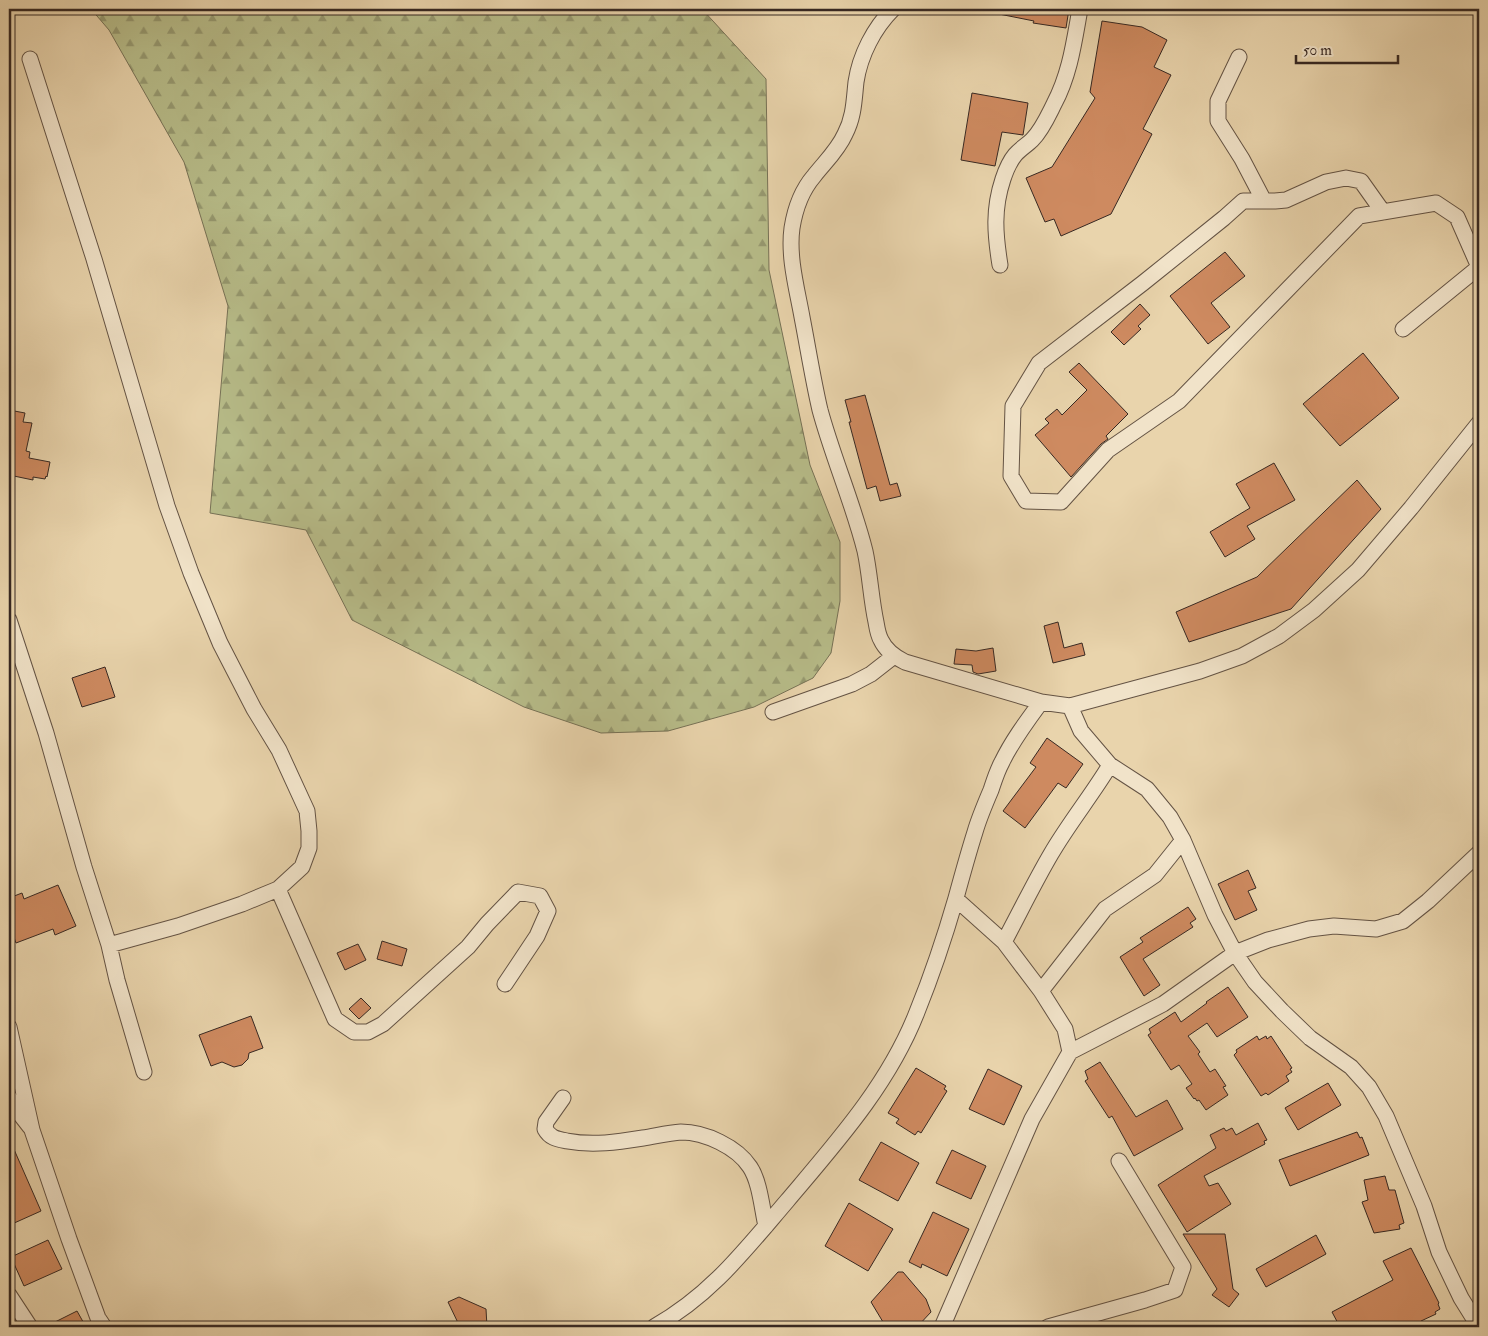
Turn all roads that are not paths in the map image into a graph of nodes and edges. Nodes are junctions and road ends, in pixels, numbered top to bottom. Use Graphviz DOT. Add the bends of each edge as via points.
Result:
graph roads {
  1 [pos="893,9"];
  2 [pos="1080,9"];
  3 [pos="1239,57"];
  4 [pos="30,58"];
  5 [pos="1264,201"];
  6 [pos="1383,212"];
  7 [pos="1000,265"];
  8 [pos="1479,267"];
  9 [pos="1403,329"];
  10 [pos="1479,423"];
  11 [pos="9,620"];
  12 [pos="894,656"];
  13 [pos="1041,702"];
  14 [pos="1070,706"];
  15 [pos="773,712"];
  16 [pos="1110,765"];
  17 [pos="1183,840"];
  18 [pos="1478,857"];
  19 [pos="278,889"];
  20 [pos="956,900"];
  21 [pos="1004,942"];
  22 [pos="109,945"];
  23 [pos="1235,954"];
  24 [pos="505,984"];
  25 [pos="1041,991"];
  26 [pos="9,1027"];
  27 [pos="1070,1052"];
  28 [pos="144,1072"];
  29 [pos="9,1097"];
  30 [pos="563,1098"];
  31 [pos="32,1130"];
  32 [pos="1119,1161"];
  33 [pos="766,1226"];
  34 [pos="9,1295"];
  35 [pos="679,1320"];
  36 [pos="30,1327"];
  37 [pos="104,1327"];
  38 [pos="654,1327"];
  39 [pos="942,1327"];
  40 [pos="1048,1327"];
  41 [pos="1479,1327"];
  1 -- 12 [label="street" via="878,25 860,65 851,120 845,134 808,184 796,211 792,254 820,409 865,552 880,639"];
  2 -- 7 [label="street" via="1071,59 1061,91 1039,131 1009,164 1000,189 995,227"];
  3 -- 5 [label="street" via="1218,101 1218,121"];
  4 -- 19 [label="street" via="190,573 220,643 279,750 306,811 309,848 302,867"];
  5 -- 6 [label="street" via="1286,200 1326,182 1346,178 1361,181"];
  5 -- 6 [label="street" via="1243,201 1040,363 1014,406 1011,476 1026,502 1061,502 1108,450 1178,401 1359,216"];
  6 -- 8 [label="street" via="1436,203 1457,217"];
  8 -- 9 [label="street"];
  10 -- 14 [label="street" via="1358,570 1279,636 1242,656 1200,671"];
  11 -- 22 [label="street"];
  12 -- 13 [label="street"];
  12 -- 15 [label="street" via="852,684"];
  13 -- 14 [label="street"];
  13 -- 20 [label="street" via="1002,762 975,832"];
  14 -- 16 [label="street" via="1081,731"];
  16 -- 17 [label="street" via="1147,789 1170,817"];
  16 -- 21 [label="street" via="1052,853"];
  17 -- 23 [label="street" via="1214,915"];
  17 -- 25 [label="street" via="1155,875 1105,909"];
  18 -- 23 [label="street" via="1403,921 1376,928 1334,926 1309,929 1268,940"];
  19 -- 22 [label="street" via="178,926"];
  19 -- 24 [label="street" via="335,1019 354,1032 368,1032 406,1005 468,947 518,892 540,896 548,911"];
  20 -- 21 [label="street"];
  20 -- 33 [label="street" via="917,1014 888,1069 857,1117"];
  21 -- 25 [label="street"];
  22 -- 28 [label="street"];
  23 -- 27 [label="street" via="1163,1004"];
  23 -- 41 [label="street" via="1282,1011 1310,1038 1351,1066 1370,1087 1386,1116 1424,1206 1439,1252"];
  25 -- 27 [label="street" via="1065,1029"];
  26 -- 31 [label="street"];
  27 -- 39 [label="street" via="1032,1118"];
  29 -- 31 [label="street"];
  30 -- 33 [label="street" via="546,1122 545,1129 553,1138 593,1144 683,1132 727,1146 750,1167"];
  31 -- 37 [label="street" via="69,1239"];
  32 -- 40 [label="street" via="1183,1267 1175,1290"];
  33 -- 35 [label="street"];
  34 -- 36 [label="street"];
  35 -- 38 [label="street"];
}
